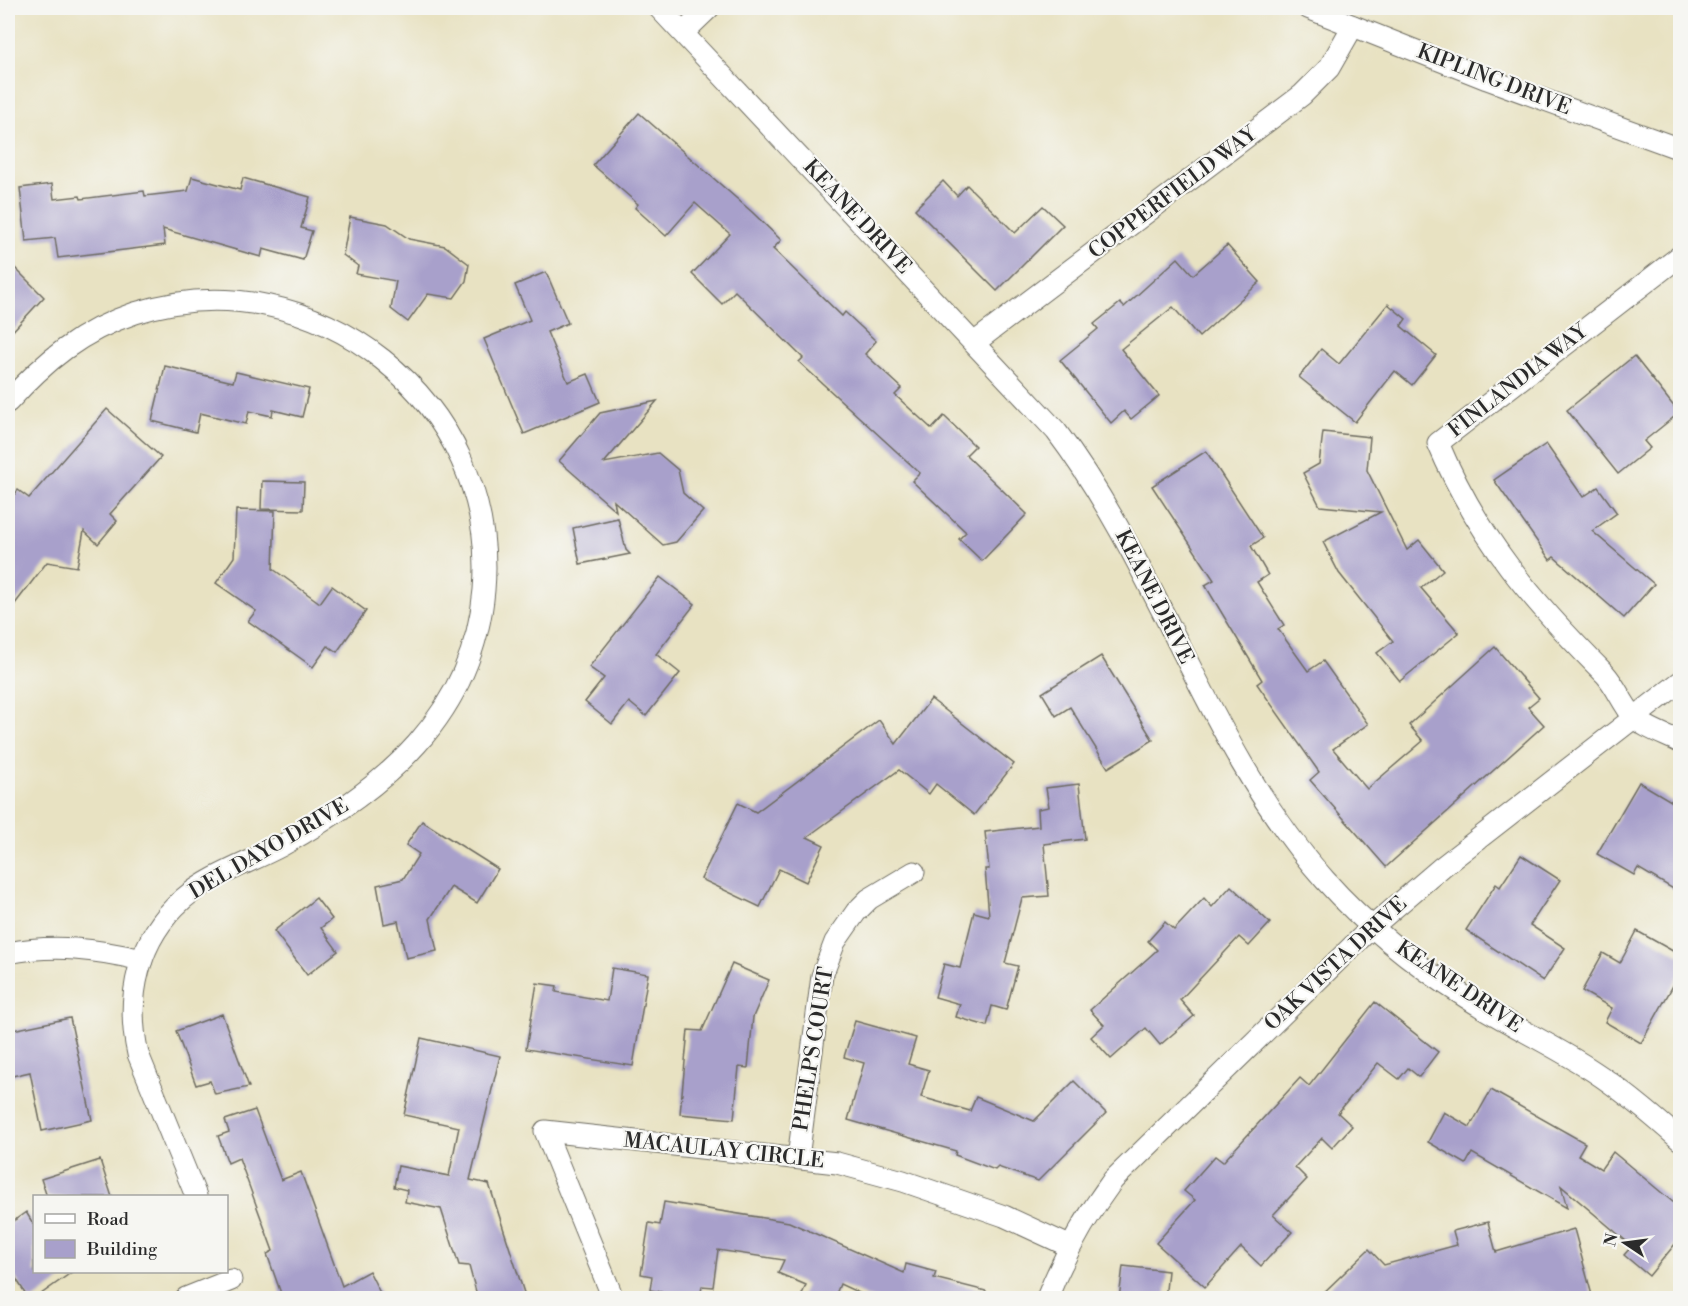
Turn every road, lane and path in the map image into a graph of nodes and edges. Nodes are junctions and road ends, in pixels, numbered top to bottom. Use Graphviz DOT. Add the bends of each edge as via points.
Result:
graph roads {
  1 [pos="659,8"];
  2 [pos="709,8"];
  3 [pos="1308,8"];
  4 [pos="1353,26"];
  5 [pos="684,32"];
  6 [pos="1680,149"];
  7 [pos="1680,256"];
  8 [pos="974,343"];
  9 [pos="8,402"];
  10 [pos="1680,682"];
  11 [pos="1634,718"];
  12 [pos="1680,742"];
  13 [pos="914,872"];
  14 [pos="1372,927"];
  15 [pos="8,953"];
  16 [pos="142,960"];
  17 [pos="1680,1140"];
  18 [pos="798,1158"];
  19 [pos="195,1195"];
  20 [pos="1070,1246"];
  21 [pos="232,1283"];
  22 [pos="186,1299"];
  23 [pos="613,1299"];
  24 [pos="1047,1299"];
  1 -- 5 [label="street, KEANE DRIVE"];
  2 -- 5 [label="street"];
  3 -- 4 [label="street, KIPLING DRIVE"];
  4 -- 6 [label="street, KIPLING DRIVE"];
  4 -- 8 [label="street, COPPERFIELD WAY" via="1329,68 1302,95"];
  5 -- 8 [label="street, KEANE DRIVE"];
  7 -- 11 [label="street, FINLANDIA WAY" via="1438,443 1467,503 1501,559 1572,644 1607,677"];
  8 -- 14 [label="street, KEANE DRIVE" via="1072,453 1101,496 1256,790 1304,855"];
  9 -- 16 [label="street, DEL DAYO DRIVE" via="39,368 69,345 136,313 209,300 283,309 352,338 383,358 411,384 454,444 479,515 484,589 478,626 452,696 432,728 394,769 350,803 184,898 160,925"];
  10 -- 11 [label="street, OAK VISTA DRIVE"];
  11 -- 12 [label="street, FINLANDIA WAY"];
  11 -- 14 [label="street, OAK VISTA DRIVE" via="1442,867"];
  13 -- 18 [label="street, PHELPS COURT" via="869,898 835,942 822,976"];
  14 -- 17 [label="street, KEANE DRIVE" via="1467,998 1592,1070 1640,1104"];
  14 -- 20 [label="street, OAK VISTA DRIVE" via="1128,1164 1090,1211"];
  15 -- 16 [label="street" via="66,947"];
  16 -- 19 [label="street, DEL DAYO DRIVE" via="133,999 138,1054"];
  18 -- 20 [label="street, MACAULAY CIRCLE" via="837,1163 903,1181 1004,1216"];
  18 -- 23 [label="street, MACAULAY CIRCLE" via="545,1131"];
  20 -- 24 [label="street, OAK VISTA DRIVE"];
  21 -- 22 [label="street"];
}
